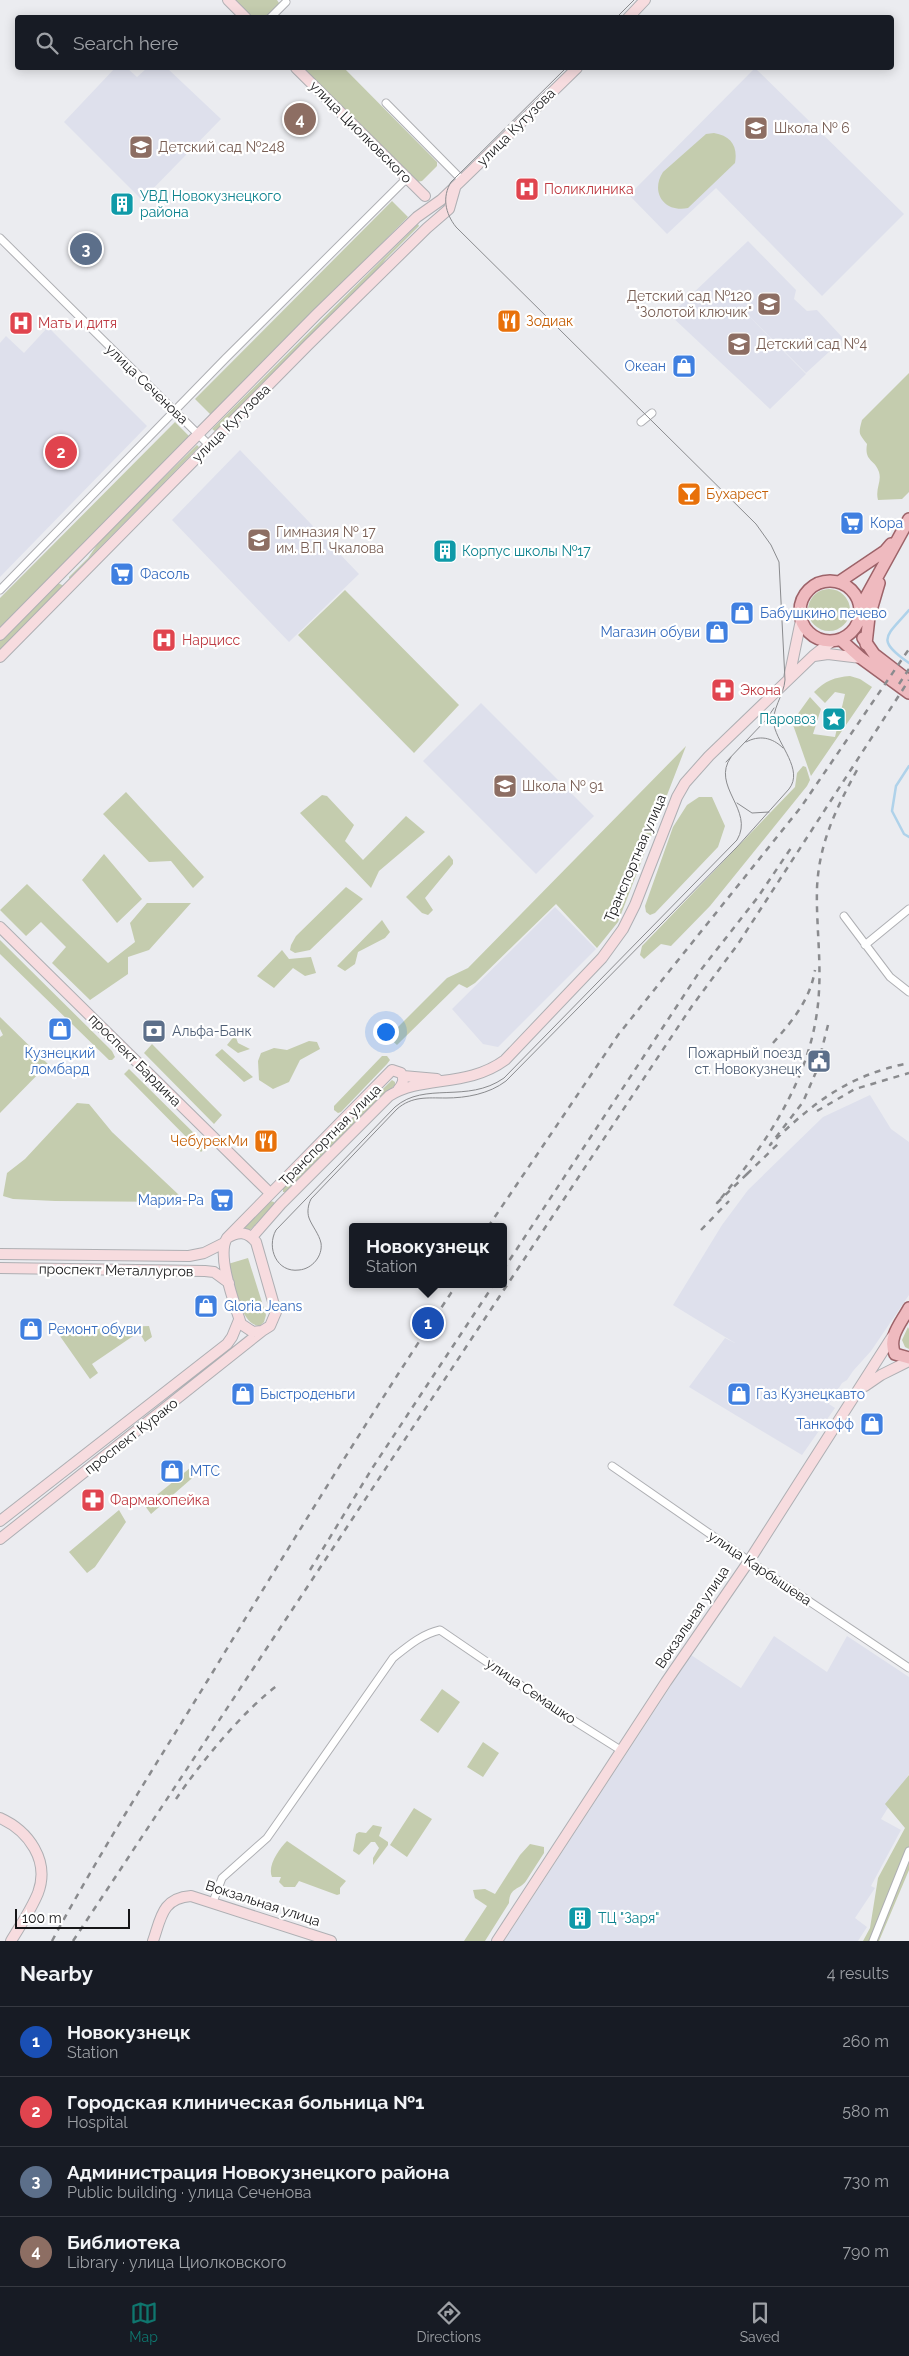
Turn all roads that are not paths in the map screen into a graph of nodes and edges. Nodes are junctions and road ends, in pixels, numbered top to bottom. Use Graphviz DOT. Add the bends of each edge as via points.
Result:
graph roads {
  1 [pos="228,0"];
  2 [pos="645,0"];
  3 [pos="286,2"];
  4 [pos="243,15"];
  5 [pos="273,15"];
  6 [pos="631,15"];
  7 [pos="298,70"];
  8 [pos="575,70"];
  9 [pos="386,103"];
  10 [pos="407,178"];
  11 [pos="459,184"];
  12 [pos="426,196"];
  13 [pos="0,238"];
  14 [pos="174,411"];
  15 [pos="652,413"];
  16 [pos="641,422"];
  17 [pos="198,434"];
  18 [pos="209,445"];
  19 [pos="909,519"];
  20 [pos="902,531"];
  21 [pos="890,555"];
  22 [pos="839,582"];
  23 [pos="0,590"];
  24 [pos="860,608"];
  25 [pos="801,620"];
  26 [pos="857,625"];
  27 [pos="0,635"];
  28 [pos="836,641"];
  29 [pos="866,644"];
  30 [pos="813,656"];
  31 [pos="0,657"];
  32 [pos="861,658"];
  33 [pos="788,680"];
  34 [pos="909,681"];
  35 [pos="909,693"];
  36 [pos="909,909"];
  37 [pos="844,916"];
  38 [pos="0,927"];
  39 [pos="865,945"];
  40 [pos="909,992"];
  41 [pos="399,1073"];
  42 [pos="461,1079"];
  43 [pos="398,1090"];
  44 [pos="270,1193"];
  45 [pos="280,1204"];
  46 [pos="252,1237"];
  47 [pos="225,1241"];
  48 [pos="0,1254"];
  49 [pos="0,1268"];
  50 [pos="229,1282"];
  51 [pos="909,1308"];
  52 [pos="239,1320"];
  53 [pos="262,1331"];
  54 [pos="892,1338"];
  55 [pos="909,1360"];
  56 [pos="861,1390"];
  57 [pos="612,1466"];
  58 [pos="0,1521"];
  59 [pos="0,1539"];
  60 [pos="749,1561"];
  61 [pos="909,1668"];
  62 [pos="622,1751"];
  63 [pos="0,1818"];
  64 [pos="909,1850"];
  65 [pos="213,1902"];
  66 [pos="11,1941"];
  67 [pos="153,1941"];
  68 [pos="331,1941"];
  69 [pos="497,1941"];
  70 [pos="872,1941"];
  1 -- 4 [label="main road"];
  2 -- 6 [label="main road"];
  3 -- 5 [label="street"];
  7 -- 10 [label="main road, улица Циолковского"];
  8 -- 11 [label="main road, улица Кутузова"];
  9 -- 11 [label="street"];
  10 -- 12 [label="main road, улица Циолковского"];
  10 -- 14 [label="street"];
  11 -- 17 [label="main road, улица Кутузова" via="417,217"];
  11 -- 18 [label="main road, улица Кутузова" via="449,209"];
  13 -- 14 [label="street, улица Сеченова"];
  14 -- 17 [label="street, улица Сеченова"];
  14 -- 23 [label="street"];
  15 -- 16 [label="street"];
  17 -- 18 [label="street, улица Сеченова"];
  17 -- 27 [label="main road, улица Кутузова"];
  18 -- 31 [label="main road, улица Кутузова"];
  19 -- 20 [label="main road"];
  20 -- 21 [label="main road"];
  20 -- 22 [label="main road" via="885,552"];
  21 -- 24 [label="main road"];
  21 -- 29 [label="main road" via="869,616"];
  22 -- 24 [label="main road" via="854,592"];
  22 -- 25 [label="main road" via="823,582 807,591 800,606"];
  24 -- 26 [label="main road"];
  25 -- 28 [label="main road" via="813,636"];
  25 -- 33 [label="main road"];
  26 -- 28 [label="main road" via="848,636"];
  26 -- 29 [label="main road"];
  28 -- 30 [label="main road, Транспортная улица"];
  28 -- 32 [label="main road"];
  29 -- 34 [label="main road"];
  30 -- 32 [label="main road" via="828,654"];
  30 -- 33 [label="main road, Транспортная улица"];
  32 -- 35 [label="main road"];
  33 -- 42 [label="main road, Транспортная улица" via="685,783 630,917 602,958 505,1060 478,1075"];
  36 -- 39 [label="street"];
  37 -- 39 [label="street"];
  38 -- 44 [label="main road, проспект Бардина"];
  39 -- 40 [label="street" via="890,977"];
  41 -- 42 [label="main road, Транспортная улица"];
  41 -- 43 [label="main road" via="404,1082"];
  41 -- 44 [label="main road, Транспортная улица" via="388,1073"];
  42 -- 43 [label="main road, Транспортная улица"];
  43 -- 45 [label="main road, Транспортная улица"];
  44 -- 45 [label="main road, проспект Бардина" via="278,1195"];
  44 -- 47 [label="main road, Транспортная улица"];
  45 -- 46 [label="main road, Транспортная улица"];
  46 -- 47 [label="main road" via="241,1232"];
  46 -- 53 [label="main road, проспект Курако" via="276,1312 270,1326"];
  47 -- 48 [label="main road, проспект Металлургов" via="204,1254 189,1256"];
  47 -- 50 [label="main road" via="223,1256"];
  49 -- 50 [label="main road, проспект Металлургов" via="205,1271 214,1272"];
  50 -- 52 [label="main road"];
  51 -- 54 [label="main road, Вокзальная улица"];
  52 -- 53 [label="main road" via="245,1329"];
  52 -- 58 [label="main road, проспект Курако" via="227,1344"];
  53 -- 59 [label="main road, проспект Курако"];
  54 -- 55 [label="main road" via="895,1354"];
  54 -- 56 [label="main road, Вокзальная улица"];
  55 -- 56 [label="main road"];
  56 -- 60 [label="main road, Вокзальная улица"];
  57 -- 60 [label="street, улица Карбышева"];
  60 -- 61 [label="street, улица Карбышева"];
  60 -- 62 [label="main road, Вокзальная улица"];
  62 -- 65 [label="street, улица Семашко" via="440,1630 432,1632 393,1658 267,1838 222,1878"];
  62 -- 69 [label="main road, Вокзальная улица"];
  63 -- 66 [label="main road" via="31,1841 41,1869 38,1893"];
  64 -- 70 [label="street"];
  65 -- 67 [label="main road, Вокзальная улица" via="180,1896 163,1910"];
  65 -- 68 [label="main road, Вокзальная улица"];
}
